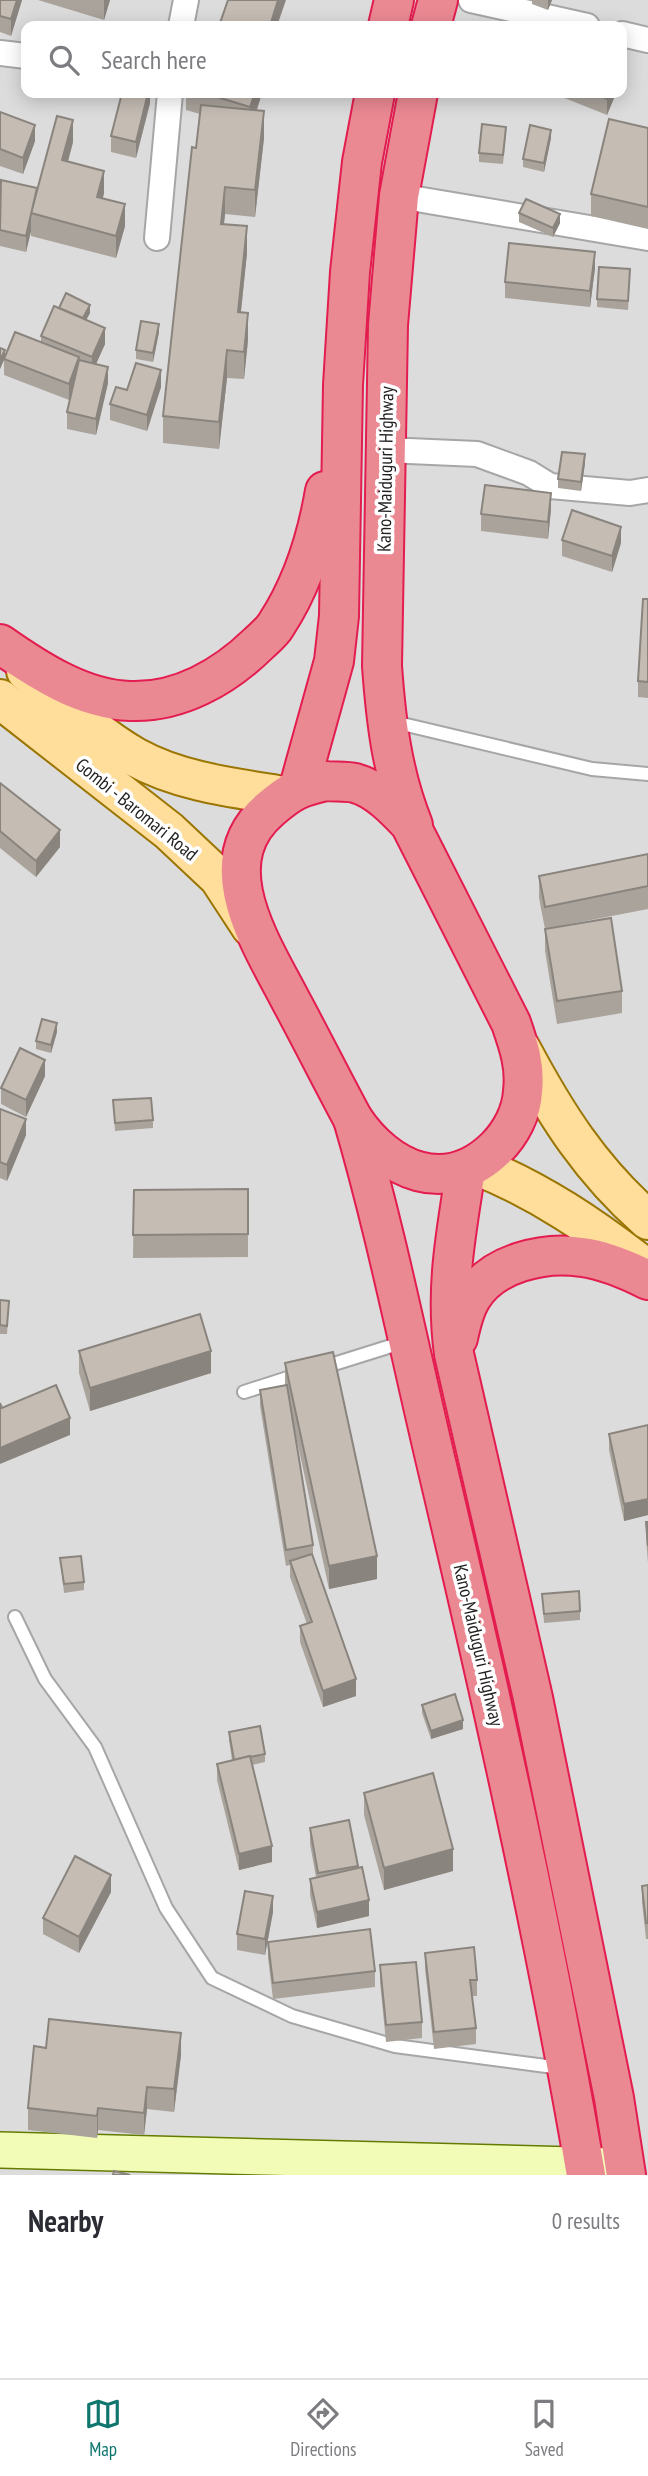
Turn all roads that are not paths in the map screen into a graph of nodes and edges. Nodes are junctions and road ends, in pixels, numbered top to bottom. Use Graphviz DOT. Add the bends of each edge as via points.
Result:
graph roads {
  1 [pos="186,0"];
  2 [pos="394,0"];
  3 [pos="438,0"];
  4 [pos="471,0"];
  5 [pos="182,21"];
  6 [pos="389,21"];
  7 [pos="432,21"];
  8 [pos="565,21"];
  9 [pos="627,35"];
  10 [pos="648,40"];
  11 [pos="0,53"];
  12 [pos="21,55"];
  13 [pos="170,98"];
  14 [pos="374,98"];
  15 [pos="417,98"];
  16 [pos="399,196"];
  17 [pos="157,238"];
  18 [pos="648,238"];
  19 [pos="343,385"];
  20 [pos="386,450"];
  21 [pos="648,490"];
  22 [pos="0,646"];
  23 [pos="0,699"];
  24 [pos="386,721"];
  25 [pos="648,774"];
  26 [pos="292,792"];
  27 [pos="420,843"];
  28 [pos="256,935"];
  29 [pos="520,1049"];
  30 [pos="353,1119"];
  31 [pos="470,1167"];
  32 [pos="648,1220"];
  33 [pos="648,1270"];
  34 [pos="648,1280"];
  35 [pos="407,1341"];
  36 [pos="454,1353"];
  37 [pos="244,1392"];
  38 [pos="15,1617"];
  39 [pos="568,2069"];
  40 [pos="0,2150"];
  41 [pos="49,2163"];
  42 [pos="625,2170"];
  43 [pos="586,2171"];
  1 -- 5 [label="street"];
  2 -- 6 [label="highway"];
  3 -- 7 [label="highway"];
  4 -- 8 [label="street"];
  9 -- 10 [label="street"];
  11 -- 12 [label="street"];
  13 -- 17 [label="street"];
  14 -- 19 [label="highway" via="350,272"];
  15 -- 16 [label="highway, Kano-Maiduguri Highway"];
  16 -- 18 [label="street"];
  16 -- 20 [label="highway, Kano-Maiduguri Highway" via="388,325"];
  19 -- 22 [label="highway" via="320,519 307,564 275,627 227,671 163,698 130,701 69,685"];
  19 -- 26 [label="highway" via="339,616 334,661"];
  20 -- 21 [label="street" via="477,454 529,472 550,485 630,493"];
  20 -- 24 [label="highway, Kano-Maiduguri Highway" via="382,666"];
  22 -- 26 [label="main road, Gombi - Baromari Road" via="96,732 137,758 212,783"];
  23 -- 28 [label="main road, Gombi - Baromari Road" via="169,831 219,878"];
  24 -- 25 [label="lane" via="592,769"];
  24 -- 27 [label="highway, Kano-Maiduguri Highway" via="403,800"];
  26 -- 27 [label="highway" via="326,781 355,783 394,806"];
  26 -- 28 [label="highway" via="258,819 240,859 240,877"];
  27 -- 29 [label="highway"];
  28 -- 30 [label="highway"];
  29 -- 31 [label="highway" via="524,1072 517,1119 505,1139"];
  29 -- 32 [label="main road" via="572,1138"];
  30 -- 31 [label="highway" via="383,1154 403,1166 450,1175"];
  30 -- 35 [label="highway, Kano-Maiduguri Highway"];
  31 -- 33 [label="main road" via="510,1179 571,1213"];
  31 -- 36 [label="highway, Kano-Maiduguri Highway" via="450,1278"];
  34 -- 36 [label="highway" via="583,1257 557,1256 509,1266 488,1279 472,1297"];
  35 -- 37 [label="lane"];
  35 -- 39 [label="highway, Kano-Maiduguri Highway" via="497,1718"];
  36 -- 42 [label="highway, Kano-Maiduguri Highway" via="536,1711"];
  38 -- 39 [label="lane" via="45,1679 95,1747 166,1908 212,1978 292,2016 395,2046"];
  39 -- 43 [label="highway, Kano-Maiduguri Highway"];
  40 -- 41 [label="street"];
  41 -- 43 [label="street"];
  42 -- 43 [label="street"];
}
